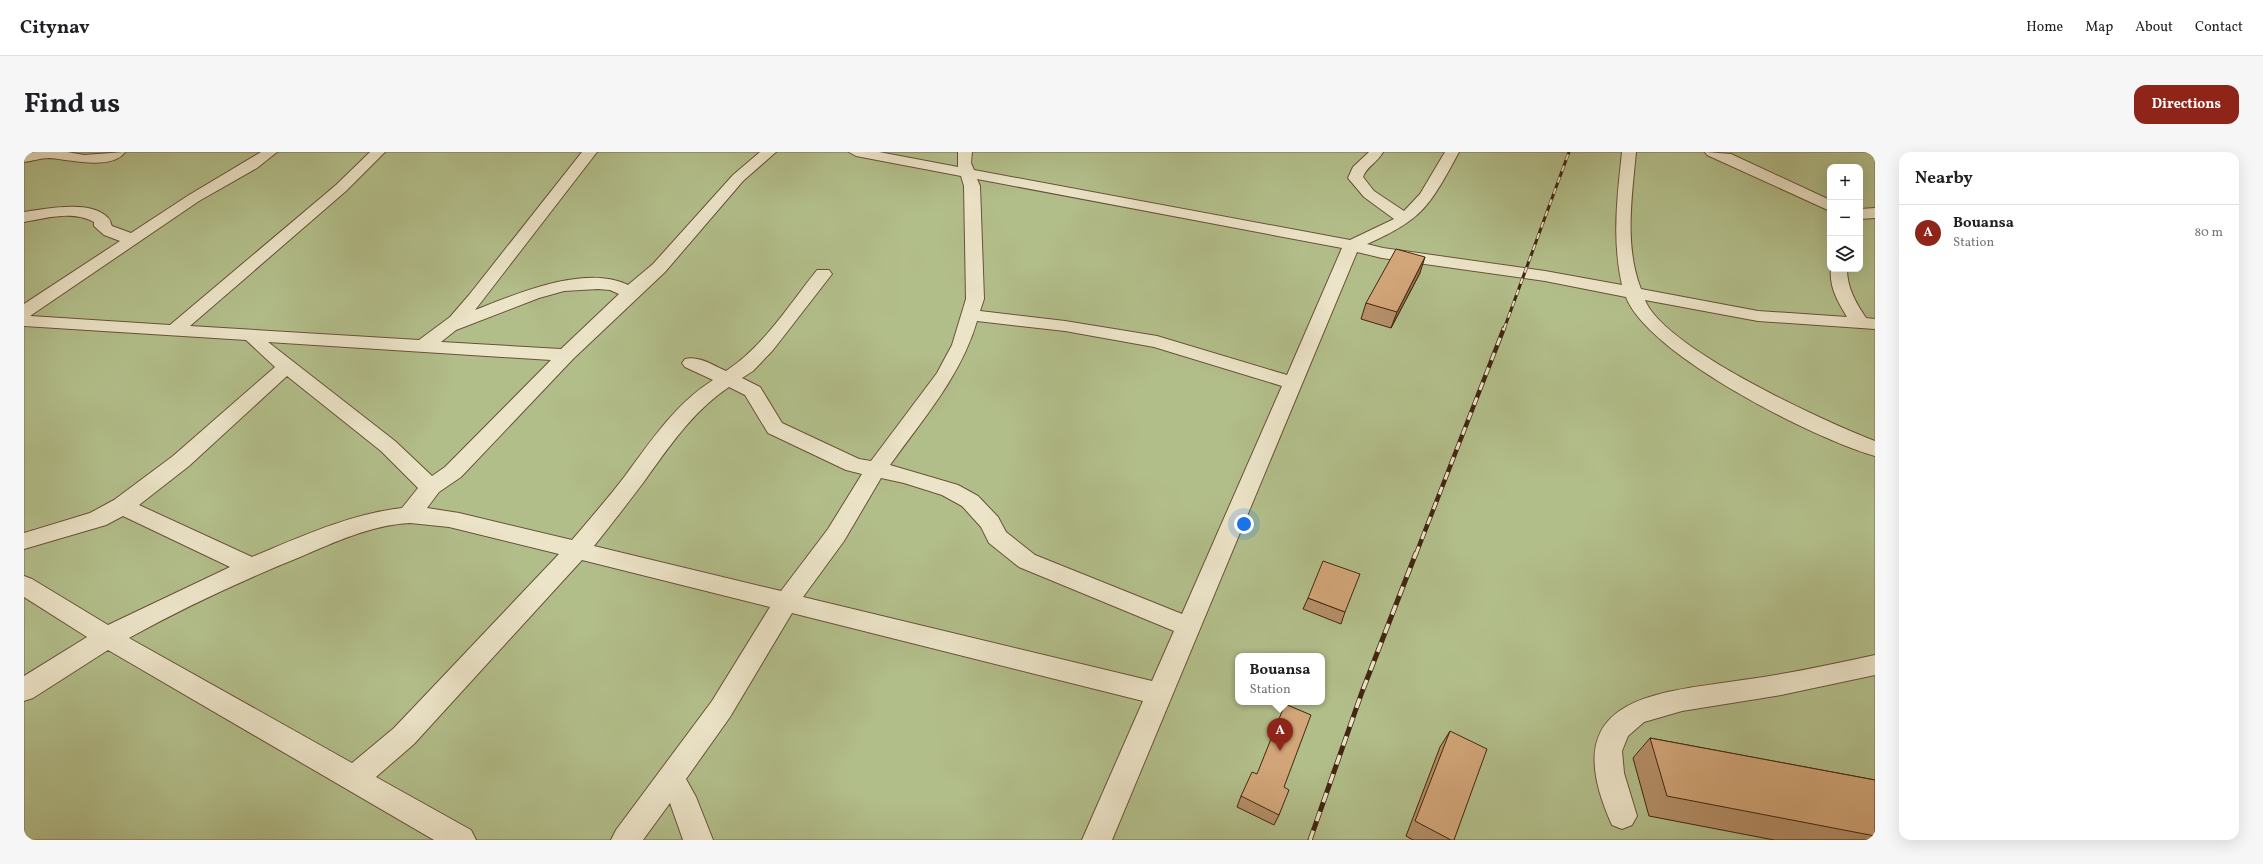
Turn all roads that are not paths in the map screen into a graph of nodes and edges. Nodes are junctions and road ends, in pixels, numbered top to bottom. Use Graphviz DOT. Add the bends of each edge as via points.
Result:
graph roads {
  1 [pos="118,152"];
  2 [pos="270,152"];
  3 [pos="378,152"];
  4 [pos="590,152"];
  5 [pos="769,152"];
  6 [pos="856,152"];
  7 [pos="1376,152"];
  8 [pos="1452,152"];
  9 [pos="1629,152"];
  10 [pos="55,153"];
  11 [pos="1717,153"];
  12 [pos="24,158"];
  13 [pos="966,162"];
  14 [pos="1827,205"];
  15 [pos="1875,213"];
  16 [pos="1863,214"];
  17 [pos="24,217"];
  18 [pos="1403,218"];
  19 [pos="135,239"];
  20 [pos="1352,245"];
  21 [pos="1839,272"];
  22 [pos="823,274"];
  23 [pos="630,293"];
  24 [pos="1634,294"];
  25 [pos="24,312"];
  26 [pos="970,315"];
  27 [pos="24,321"];
  28 [pos="1867,323"];
  29 [pos="450,326"];
  30 [pos="174,331"];
  31 [pos="252,336"];
  32 [pos="422,347"];
  33 [pos="566,355"];
  34 [pos="692,363"];
  35 [pos="287,366"];
  36 [pos="729,380"];
  37 [pos="1293,383"];
  38 [pos="1875,449"];
  39 [pos="876,470"];
  40 [pos="431,488"];
  41 [pos="122,506"];
  42 [pos="408,516"];
  43 [pos="24,541"];
  44 [pos="577,550"];
  45 [pos="251,567"];
  46 [pos="24,585"];
  47 [pos="786,602"];
  48 [pos="1188,627"];
  49 [pos="107,637"];
  50 [pos="1875,666"];
  51 [pos="24,690"];
  52 [pos="1160,694"];
  53 [pos="353,779"];
  54 [pos="670,779"];
  55 [pos="1622,816"];
  56 [pos="461,840"];
  57 [pos="626,840"];
  58 [pos="698,840"];
  59 [pos="1097,840"];
  1 -- 10 [label="street" via="95,159"];
  2 -- 19 [label="street" via="194,198"];
  3 -- 30 [label="street" via="341,188 236,275"];
  4 -- 29 [label="street" via="475,299"];
  5 -- 23 [label="street" via="738,178 683,243"];
  6 -- 13 [label="street"];
  7 -- 18 [label="street" via="1374,157 1356,171 1355,178 1369,194"];
  8 -- 18 [label="street" via="1427,193 1414,210"];
  9 -- 24 [label="street" via="1622,229 1624,252"];
  10 -- 12 [label="street"];
  11 -- 14 [label="street"];
  13 -- 20 [label="street"];
  13 -- 26 [label="street" via="972,186 975,272 975,299"];
  15 -- 16 [label="street"];
  17 -- 19 [label="street" via="59,213 90,215 102,220 102,226 108,232"];
  18 -- 20 [label="street"];
  19 -- 25 [label="street"];
  20 -- 24 [label="street" via="1382,253 1545,276"];
  20 -- 37 [label="street"];
  21 -- 28 [label="street" via="1841,289"];
  22 -- 36 [label="street" via="766,346"];
  23 -- 29 [label="street" via="614,285 563,286 533,294"];
  23 -- 33 [label="street"];
  24 -- 28 [label="street" via="1758,316"];
  24 -- 38 [label="street" via="1646,317 1661,332 1702,362 1782,407"];
  26 -- 37 [label="street" via="1065,326 1157,342"];
  26 -- 39 [label="street" via="961,345 946,374"];
  27 -- 30 [label="street"];
  29 -- 32 [label="street"];
  30 -- 31 [label="street"];
  31 -- 32 [label="street"];
  31 -- 35 [label="street"];
  32 -- 33 [label="street"];
  33 -- 40 [label="street" via="453,472"];
  34 -- 36 [label="street"];
  35 -- 40 [label="street" via="388,446"];
  35 -- 41 [label="street" via="181,461"];
  36 -- 39 [label="street" via="753,391 775,428 843,460"];
  36 -- 44 [label="street" via="702,396 678,420 617,502"];
  37 -- 48 [label="street"];
  39 -- 47 [label="street" via="836,535"];
  39 -- 48 [label="street" via="907,476 950,490 970,501 990,522 998,537 1027,561"];
  40 -- 42 [label="street"];
  41 -- 43 [label="street" via="98,519"];
  41 -- 45 [label="street"];
  42 -- 44 [label="street" via="440,516"];
  42 -- 45 [label="street" via="379,520 346,529"];
  44 -- 47 [label="street"];
  44 -- 53 [label="street" via="404,736"];
  45 -- 49 [label="street"];
  46 -- 49 [label="street"];
  47 -- 52 [label="street"];
  47 -- 54 [label="street" via="721,709"];
  48 -- 52 [label="street"];
  49 -- 51 [label="street"];
  49 -- 53 [label="street"];
  50 -- 55 [label="street" via="1811,680 1668,704 1626,719 1616,732 1608,750 1609,770"];
  52 -- 59 [label="street"];
  53 -- 56 [label="street"];
  54 -- 57 [label="street"];
  54 -- 58 [label="street" via="682,797"];
}
